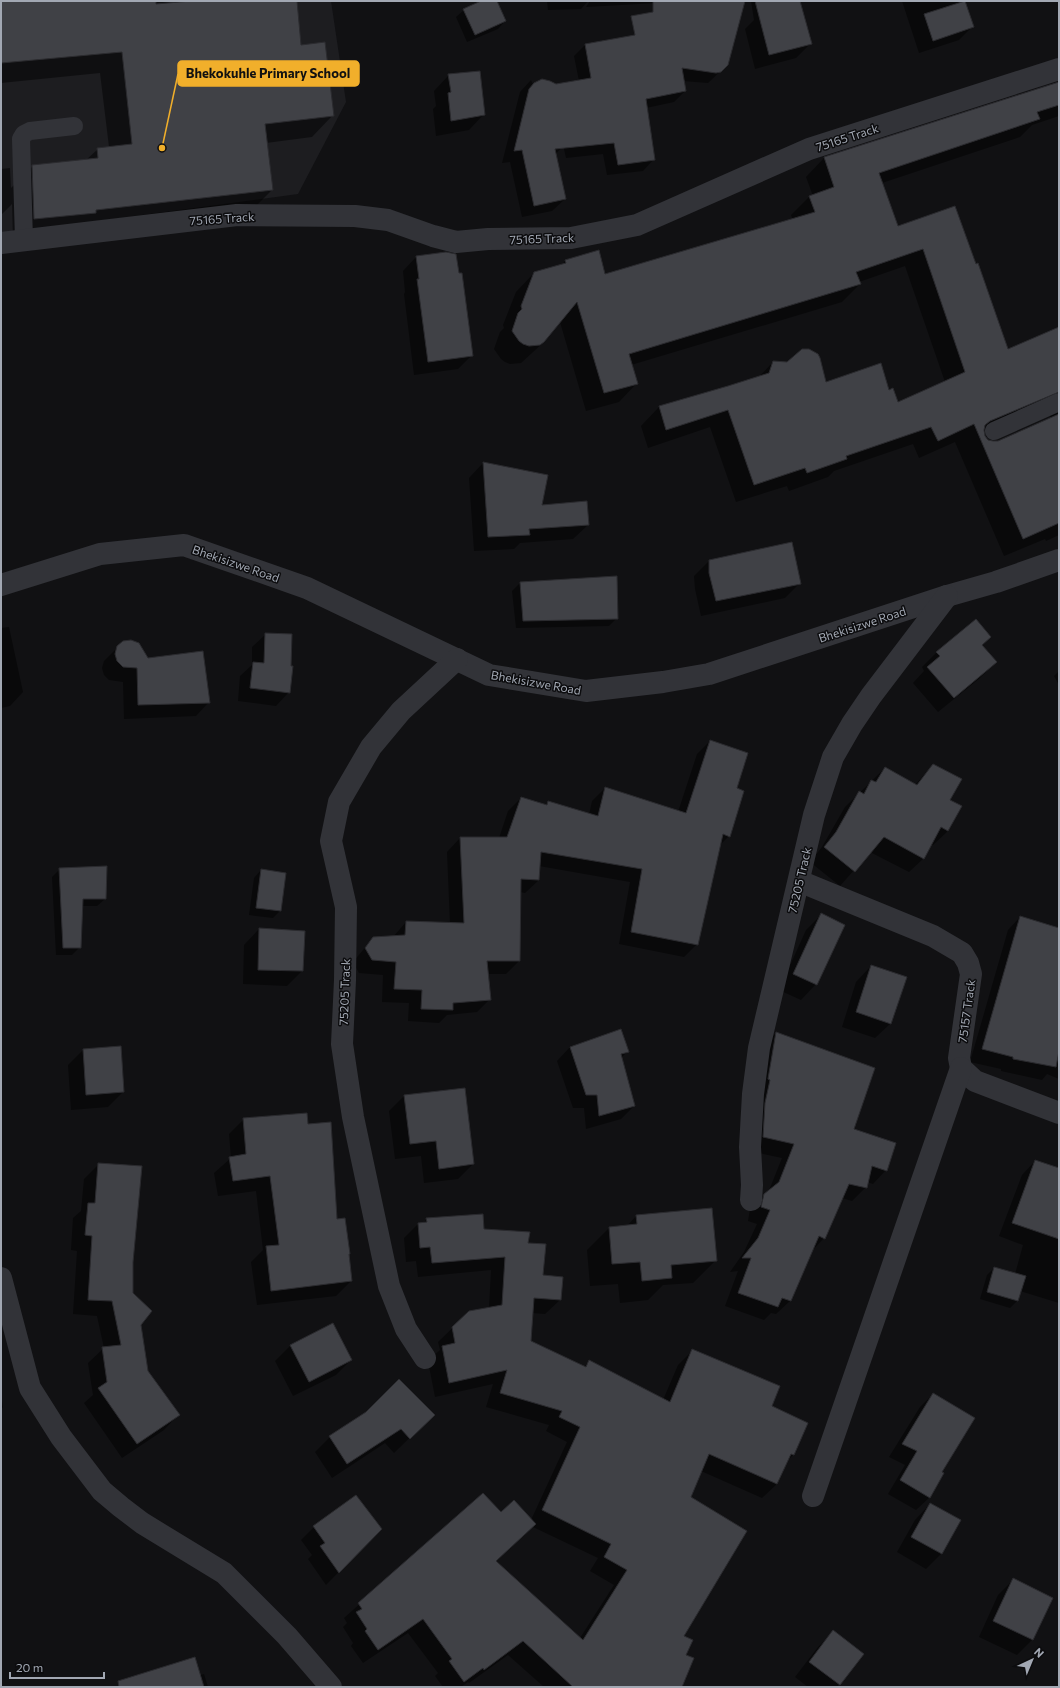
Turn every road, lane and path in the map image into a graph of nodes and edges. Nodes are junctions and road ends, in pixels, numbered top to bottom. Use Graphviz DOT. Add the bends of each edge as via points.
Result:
graph roads {
  1 [pos="1059,69"];
  2 [pos="74,126"];
  3 [pos="24,240"];
  4 [pos="1,243"];
  5 [pos="1059,402"];
  6 [pos="994,431"];
  7 [pos="1059,560"];
  8 [pos="1,585"];
  9 [pos="947,596"];
  10 [pos="457,659"];
  11 [pos="799,881"];
  12 [pos="961,1068"];
  13 [pos="1059,1113"];
  14 [pos="751,1200"];
  15 [pos="1,1278"];
  16 [pos="425,1358"];
  17 [pos="813,1496"];
  18 [pos="331,1687"];
  1 -- 3 [label="street, 75165 Track" via="809,150 638,225 571,238 456,242 388,220 355,216 237,215"];
  2 -- 3 [label="lane" via="30,131 21,139"];
  3 -- 4 [label="street, 75165 Track"];
  5 -- 6 [label="lane"];
  7 -- 9 [label="street, Bhekisizwe Road"];
  8 -- 10 [label="street, Bhekisizwe Road" via="100,554 184,545 307,588"];
  9 -- 10 [label="street, Bhekisizwe Road" via="710,674 663,682 586,691 489,675"];
  9 -- 11 [label="street, 75205 Track" via="871,696 833,757 814,816"];
  10 -- 16 [label="street, 75205 Track" via="401,711 371,748 339,802 331,841 346,907 342,1044 353,1117 389,1286 406,1329"];
  11 -- 12 [label="street, 75157 Track" via="933,936 962,953 972,974 959,1058"];
  11 -- 14 [label="street, 75205 Track" via="759,1048 751,1124"];
  12 -- 13 [label="street" via="975,1081"];
  12 -- 17 [label="street"];
  15 -- 18 [label="street" via="30,1388 61,1437 102,1491 142,1523 224,1573 287,1636"];
}
